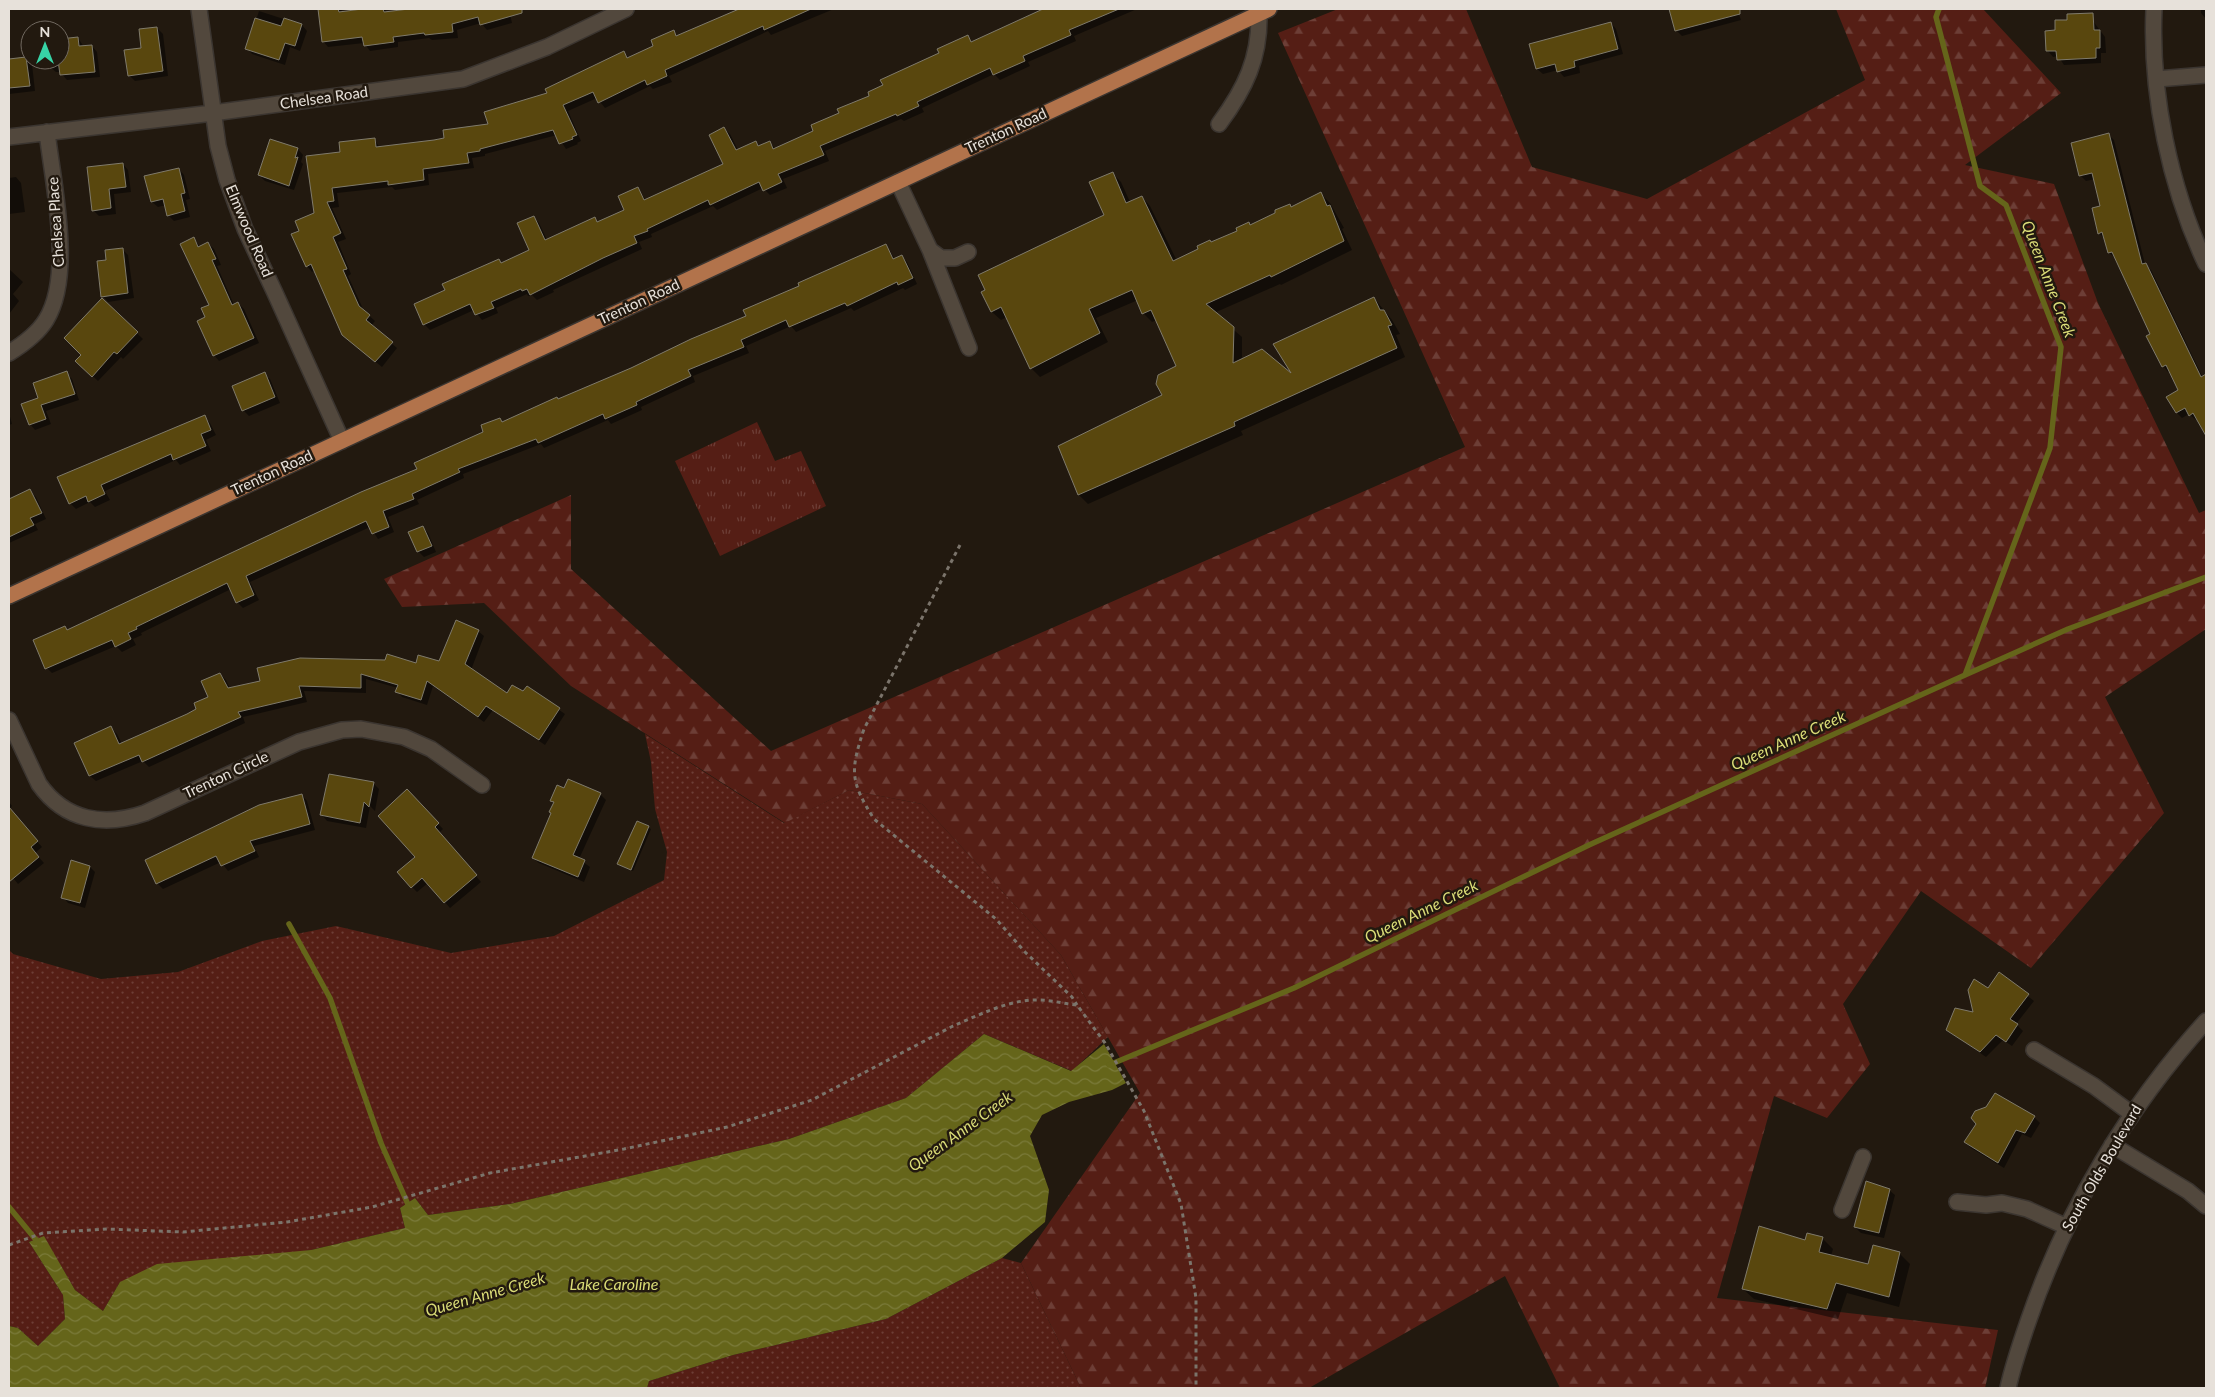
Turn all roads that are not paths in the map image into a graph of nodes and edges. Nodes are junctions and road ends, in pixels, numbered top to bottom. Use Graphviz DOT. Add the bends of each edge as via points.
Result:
graph roads {
  1 [pos="199,9"];
  2 [pos="626,9"];
  3 [pos="2154,9"];
  4 [pos="1264,11"];
  5 [pos="2206,75"];
  6 [pos="2157,79"];
  7 [pos="213,113"];
  8 [pos="1220,124"];
  9 [pos="47,132"];
  10 [pos="9,136"];
  11 [pos="898,182"];
  12 [pos="930,250"];
  13 [pos="968,252"];
  14 [pos="2206,264"];
  15 [pos="969,348"];
  16 [pos="9,352"];
  17 [pos="342,441"];
  18 [pos="9,596"];
  19 [pos="9,720"];
  20 [pos="482,785"];
  21 [pos="2206,1021"];
  22 [pos="2034,1050"];
  23 [pos="2132,1114"];
  24 [pos="2112,1145"];
  25 [pos="1863,1156"];
  26 [pos="1957,1202"];
  27 [pos="2206,1206"];
  28 [pos="1842,1210"];
  29 [pos="2067,1227"];
  30 [pos="2008,1388"];
  1 -- 7 [label="street, Elmwood Road"];
  2 -- 7 [label="street, Chelsea Road" via="547,47 463,78"];
  3 -- 6 [label="street"];
  4 -- 8 [label="street" via="1257,52 1235,103"];
  4 -- 11 [label="main road, Trenton Road"];
  5 -- 6 [label="street"];
  6 -- 14 [label="street" via="2168,155 2181,200"];
  7 -- 9 [label="street, Chelsea Road"];
  7 -- 17 [label="street, Elmwood Road" via="227,180 245,229"];
  9 -- 10 [label="street, Chelsea Road"];
  9 -- 16 [label="street, Chelsea Place" via="60,242 60,276 45,322"];
  11 -- 12 [label="street"];
  11 -- 17 [label="main road, Trenton Road"];
  12 -- 13 [label="street" via="941,258 955,258"];
  12 -- 15 [label="street"];
  17 -- 18 [label="main road, Trenton Road"];
  19 -- 20 [label="street, Trenton Circle" via="45,793 61,806 100,821 125,820 145,813 299,742 342,730 361,729 404,737 431,749"];
  21 -- 23 [label="street, South Olds Boulevard"];
  22 -- 23 [label="street" via="2094,1086"];
  23 -- 24 [label="street, South Olds Boulevard"];
  24 -- 27 [label="street" via="2188,1191"];
  24 -- 29 [label="street, South Olds Boulevard"];
  25 -- 28 [label="street"];
  26 -- 29 [label="street" via="2002,1203 2027,1209"];
  29 -- 30 [label="street, South Olds Boulevard" via="2044,1277"];
}
